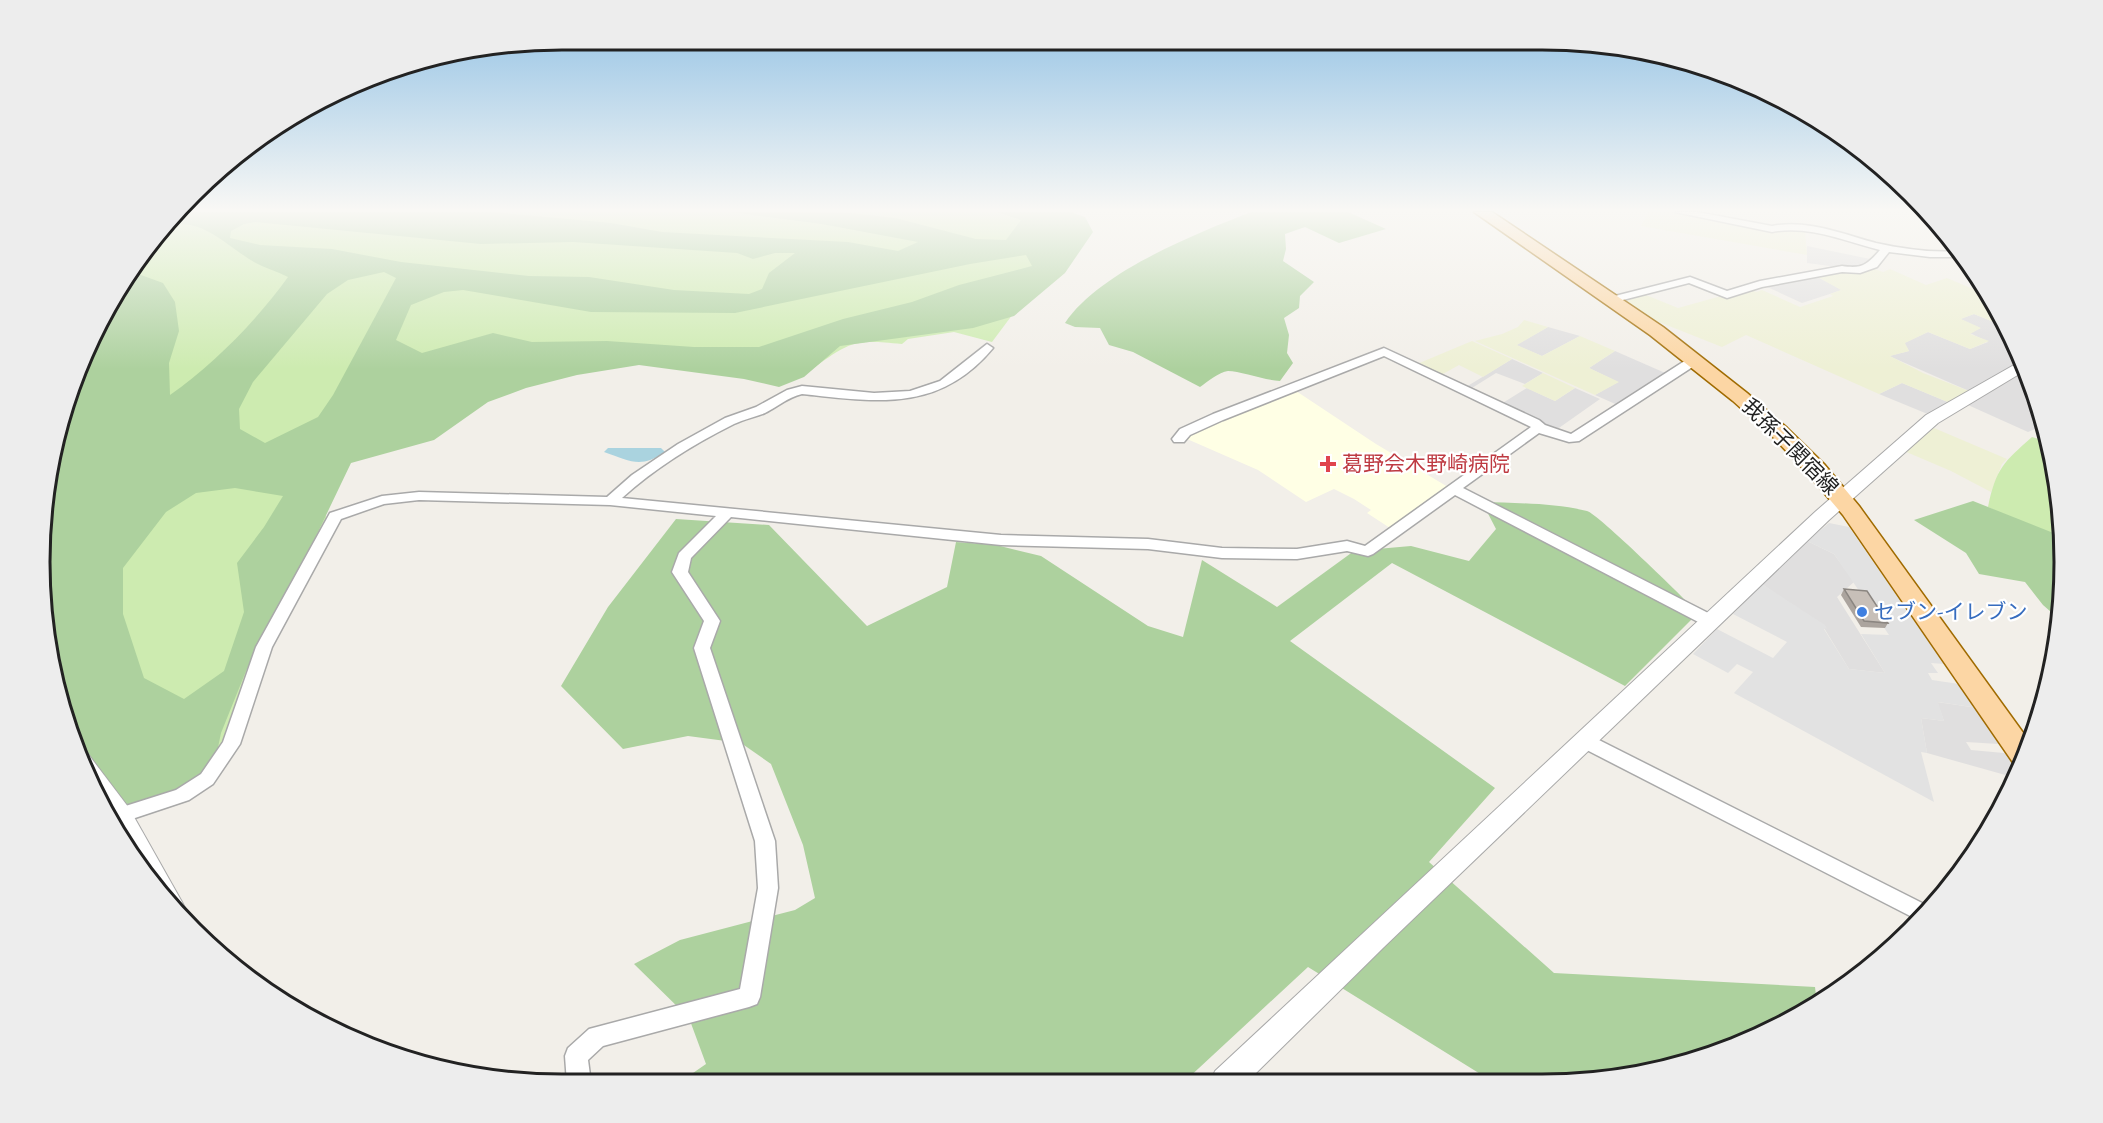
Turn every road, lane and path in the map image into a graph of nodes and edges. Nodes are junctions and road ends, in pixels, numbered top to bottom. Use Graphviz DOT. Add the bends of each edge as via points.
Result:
graph roads {
  1 [pos="1558,264"];
  2 [pos="1873,264"];
  3 [pos="1611,300"];
  4 [pos="987,348"];
  5 [pos="1696,362"];
  6 [pos="2016,369"];
  7 [pos="1540,428"];
  8 [pos="1179,439"];
  9 [pos="1454,489"];
  10 [pos="1842,499"];
  11 [pos="610,501"];
  12 [pos="726,514"];
  13 [pos="1710,621"];
  14 [pos="1585,741"];
  15 [pos="2018,748"];
  16 [pos="105,794"];
  17 [pos="120,814"];
  18 [pos="144,857"];
  19 [pos="1917,910"];
  20 [pos="578,1074"];
  21 [pos="1233,1074"];
  1 -- 3 [label="main road, 我孫子関宿線"];
  2 -- 3 [label="street" via="1856,271 1842,269 1760,284 1727,295 1690,280"];
  3 -- 5 [label="main road, 我孫子関宿線"];
  4 -- 11 [label="street" via="944,384 905,395 791,392 782,400 699,438 641,474"];
  5 -- 7 [label="street" via="1574,438"];
  5 -- 10 [label="main road, 我孫子関宿線" via="1772,425"];
  6 -- 10 [label="street" via="1932,419"];
  7 -- 8 [label="street" via="1384,351 1218,417 1185,432"];
  7 -- 9 [label="street"];
  9 -- 12 [label="street" via="1368,551 1347,546 1297,554 1001,540"];
  9 -- 13 [label="street"];
  10 -- 13 [label="street"];
  10 -- 15 [label="main road, 我孫子関宿線"];
  11 -- 12 [label="street"];
  11 -- 17 [label="street" via="419,496 382,500 335,516 264,647 231,744 207,779 182,795"];
  12 -- 20 [label="street" via="684,556 680,572 712,621 702,648 765,841 768,888 749,997 597,1037 576,1056"];
  13 -- 14 [label="street"];
  14 -- 19 [label="street"];
  14 -- 21 [label="street"];
  16 -- 17 [label="street"];
  17 -- 18 [label="street"];
}
